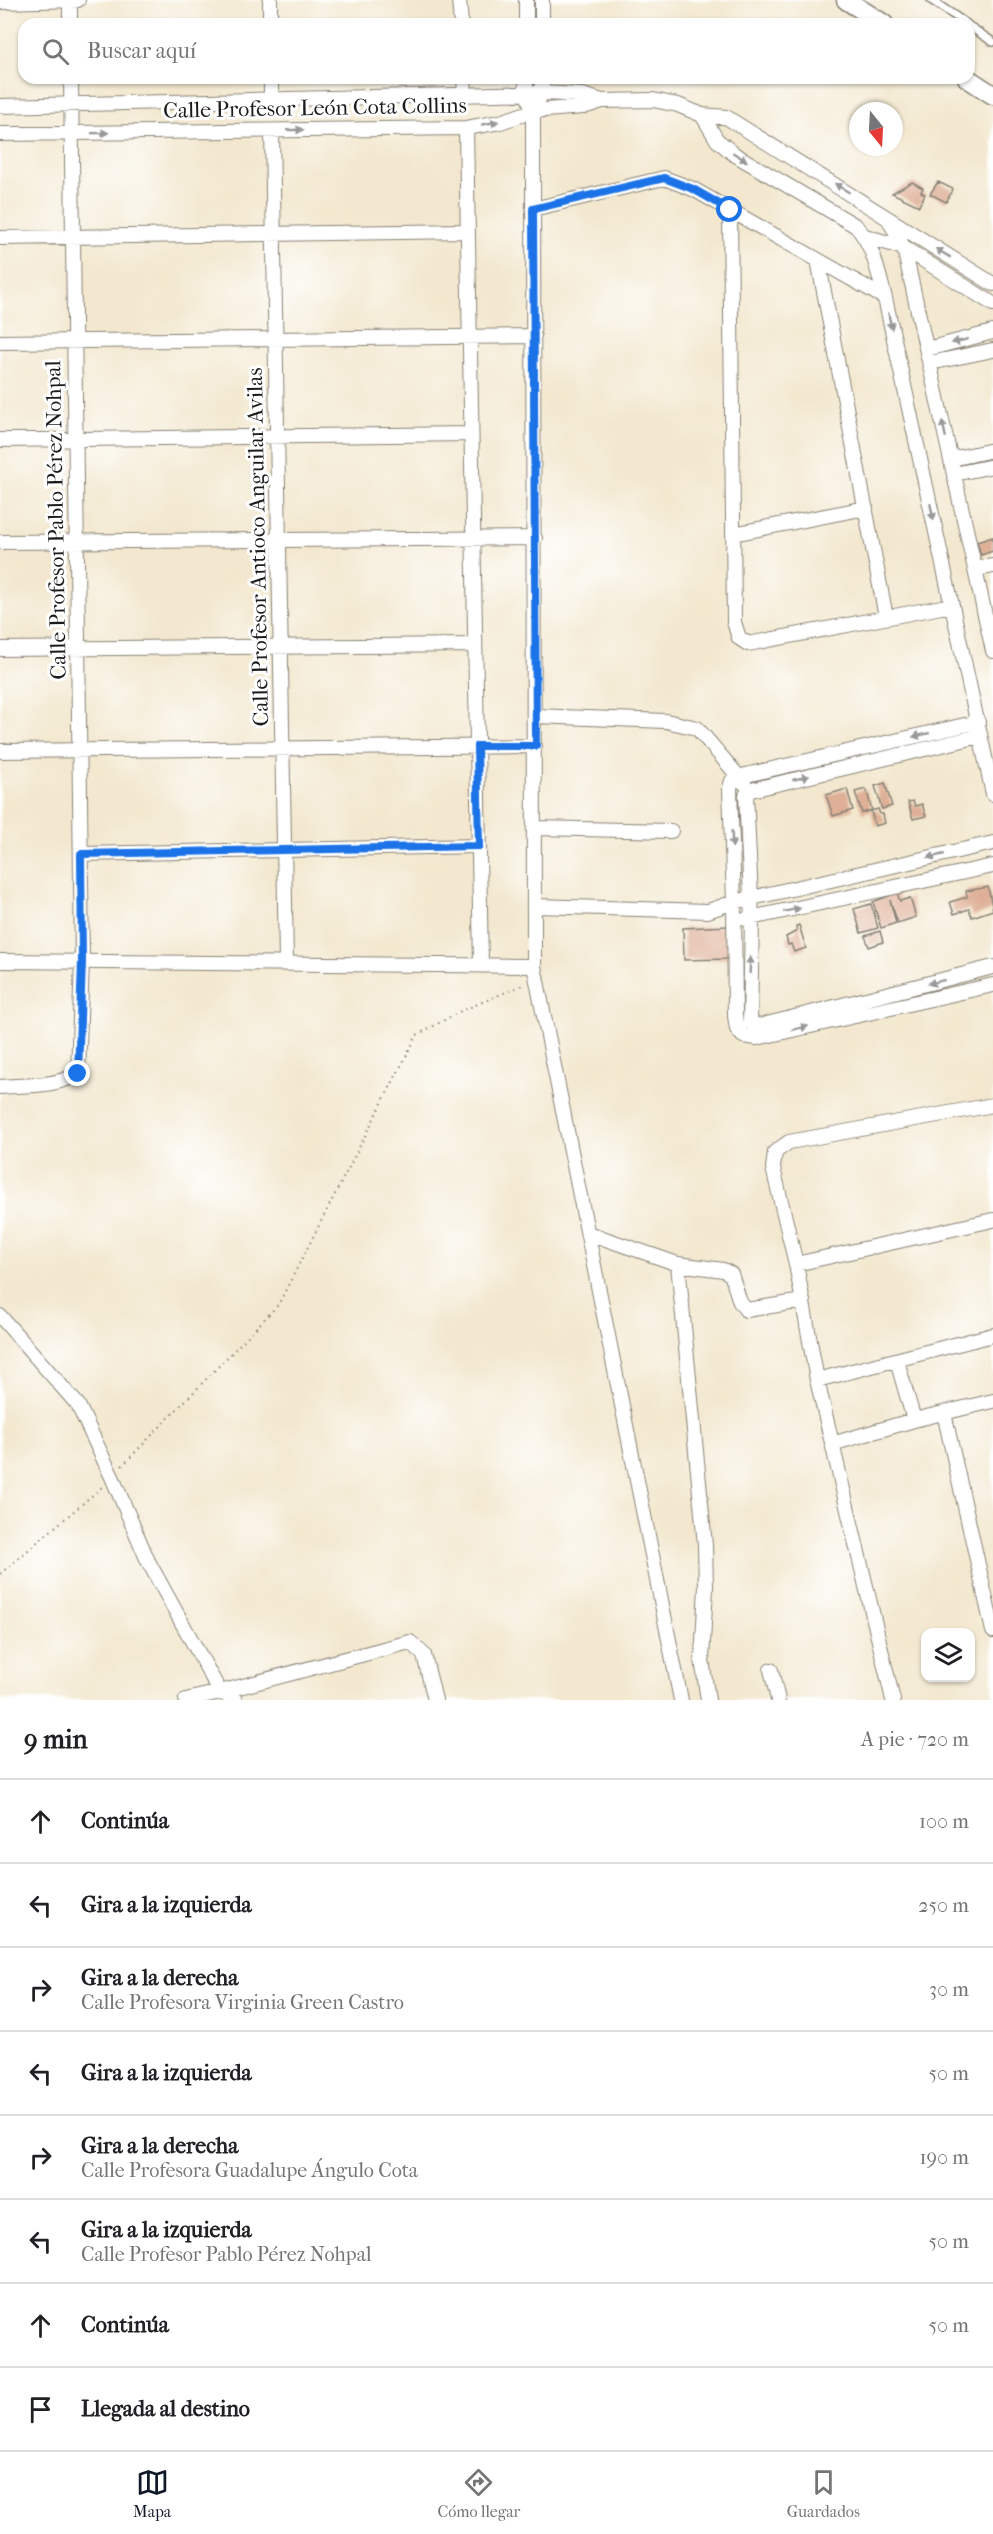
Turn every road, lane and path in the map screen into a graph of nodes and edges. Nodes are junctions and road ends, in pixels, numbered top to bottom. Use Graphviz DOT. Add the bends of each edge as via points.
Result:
graph roads {
  1 [pos="70,0"];
  2 [pos="78,0"];
  3 [pos="270,0"];
  4 [pos="459,0"];
  5 [pos="526,0"];
  6 [pos="542,0"];
  7 [pos="846,0"];
  8 [pos="931,0"];
  9 [pos="0,2"];
  10 [pos="70,18"];
  11 [pos="270,18"];
  12 [pos="460,18"];
  13 [pos="526,18"];
  14 [pos="542,18"];
  15 [pos="874,18"];
  16 [pos="958,18"];
  17 [pos="975,30"];
  18 [pos="993,42"];
  19 [pos="975,83"];
  20 [pos="71,84"];
  21 [pos="271,84"];
  22 [pos="464,84"];
  23 [pos="526,84"];
  24 [pos="542,84"];
  25 [pos="526,93"];
  26 [pos="542,93"];
  27 [pos="465,95"];
  28 [pos="993,95"];
  29 [pos="271,100"];
  30 [pos="602,101"];
  31 [pos="71,104"];
  32 [pos="0,106"];
  33 [pos="533,111"];
  34 [pos="702,115"];
  35 [pos="466,128"];
  36 [pos="272,131"];
  37 [pos="72,134"];
  38 [pos="0,135"];
  39 [pos="533,209"];
  40 [pos="730,210"];
  41 [pos="890,221"];
  42 [pos="468,231"];
  43 [pos="274,234"];
  44 [pos="865,236"];
  45 [pos="73,237"];
  46 [pos="0,238"];
  47 [pos="904,248"];
  48 [pos="818,260"];
  49 [pos="993,284"];
  50 [pos="885,298"];
  51 [pos="993,304"];
  52 [pos="993,332"];
  53 [pos="534,336"];
  54 [pos="470,337"];
  55 [pos="275,339"];
  56 [pos="0,342"];
  57 [pos="74,342"];
  58 [pos="993,350"];
  59 [pos="928,356"];
  60 [pos="471,434"];
  61 [pos="277,436"];
  62 [pos="76,439"];
  63 [pos="0,440"];
  64 [pos="993,450"];
  65 [pos="951,459"];
  66 [pos="993,466"];
  67 [pos="954,474"];
  68 [pos="866,508"];
  69 [pos="733,534"];
  70 [pos="473,538"];
  71 [pos="535,538"];
  72 [pos="279,540"];
  73 [pos="0,542"];
  74 [pos="77,542"];
  75 [pos="993,566"];
  76 [pos="975,569"];
  77 [pos="993,582"];
  78 [pos="979,585"];
  79 [pos="952,604"];
  80 [pos="886,617"];
  81 [pos="475,645"];
  82 [pos="281,647"];
  83 [pos="78,648"];
  84 [pos="0,649"];
  85 [pos="993,651"];
  86 [pos="535,716"];
  87 [pos="979,729"];
  88 [pos="477,746"];
  89 [pos="536,746"];
  90 [pos="283,748"];
  91 [pos="80,750"];
  92 [pos="0,751"];
  93 [pos="737,777"];
  94 [pos="751,790"];
  95 [pos="993,794"];
  96 [pos="535,828"];
  97 [pos="671,831"];
  98 [pos="993,843"];
  99 [pos="479,846"];
  100 [pos="284,849"];
  101 [pos="81,854"];
  102 [pos="993,866"];
  103 [pos="750,900"];
  104 [pos="734,902"];
  105 [pos="535,906"];
  106 [pos="752,918"];
  107 [pos="735,921"];
  108 [pos="0,961"];
  109 [pos="82,962"];
  110 [pos="286,963"];
  111 [pos="481,965"];
  112 [pos="993,968"];
  113 [pos="536,972"];
  114 [pos="993,985"];
  115 [pos="0,1087"];
  116 [pos="993,1105"];
  117 [pos="993,1220"];
  118 [pos="588,1233"];
  119 [pos="796,1263"];
  120 [pos="678,1264"];
  121 [pos="803,1301"];
  122 [pos="0,1316"];
  123 [pos="993,1335"];
  124 [pos="897,1361"];
  125 [pos="818,1380"];
  126 [pos="993,1401"];
  127 [pos="944,1413"];
  128 [pos="914,1420"];
  129 [pos="832,1444"];
  130 [pos="112,1477"];
  131 [pos="0,1574"];
  132 [pos="993,1631"];
  133 [pos="771,1670"];
  134 [pos="220,1692"];
  135 [pos="186,1700"];
  136 [pos="236,1700"];
  137 [pos="435,1700"];
  138 [pos="681,1700"];
  139 [pos="708,1700"];
  140 [pos="778,1700"];
  141 [pos="893,1700"];
  1 -- 2 [label="street"];
  1 -- 9 [label="street"];
  1 -- 10 [label="street"];
  3 -- 11 [label="street"];
  4 -- 12 [label="street"];
  5 -- 13 [label="street"];
  6 -- 14 [label="street"];
  7 -- 15 [label="street"];
  8 -- 16 [label="lane"];
  17 -- 18 [label="lane"];
  19 -- 28 [label="street"];
  20 -- 31 [label="street, Calle Profesor Pablo Pérez Nohpal"];
  21 -- 29 [label="street"];
  22 -- 27 [label="street"];
  23 -- 25 [label="street"];
  24 -- 26 [label="street"];
  25 -- 26 [label="street, Calle Profesor León Cota Collins"];
  25 -- 27 [label="street, Calle Profesor León Cota Collins"];
  25 -- 33 [label="street"];
  26 -- 30 [label="street, Calle Profesor León Cota Collins" via="582,95"];
  26 -- 33 [label="street"];
  27 -- 29 [label="street, Calle Profesor León Cota Collins"];
  29 -- 31 [label="street, Calle Profesor León Cota Collins"];
  30 -- 33 [label="street, Calle Profesor León Cota Collins" via="583,107"];
  30 -- 34 [label="street" via="653,100"];
  31 -- 32 [label="street, Calle Profesor León Cota Collins"];
  31 -- 37 [label="street, Calle Profesor Pablo Pérez Nohpal"];
  35 -- 33 [label="street, Calle Profesor León Cota Collins, one-way"];
  33 -- 39 [label="street"];
  41 -- 34 [label="street, one-way" via="869,204 726,117"];
  34 -- 44 [label="street, one-way" via="717,140 734,154 848,221"];
  36 -- 35 [label="street, Calle Profesor León Cota Collins, one-way"];
  35 -- 42 [label="street"];
  37 -- 36 [label="street, Calle Profesor León Cota Collins, one-way"];
  36 -- 43 [label="street, Calle Profesor Antioco Anguilar Avilas"];
  37 -- 38 [label="street, Calle Profesor León Cota Collins"];
  37 -- 45 [label="street, Calle Profesor Pablo Pérez Nohpal"];
  39 -- 40 [label="street" via="664,178"];
  39 -- 53 [label="street"];
  40 -- 48 [label="street"];
  40 -- 69 [label="street"];
  41 -- 47 [label="street"];
  49 -- 41 [label="street, one-way"];
  42 -- 43 [label="street"];
  42 -- 54 [label="street"];
  43 -- 45 [label="street"];
  43 -- 55 [label="street, Calle Profesor Antioco Anguilar Avilas"];
  44 -- 47 [label="street"];
  44 -- 50 [label="street"];
  45 -- 46 [label="street"];
  45 -- 57 [label="street, Calle Profesor Pablo Pérez Nohpal"];
  47 -- 51 [label="street"];
  47 -- 59 [label="street"];
  48 -- 50 [label="street"];
  48 -- 68 [label="street"];
  50 -- 79 [label="street, one-way"];
  52 -- 59 [label="street, one-way"];
  53 -- 54 [label="street"];
  53 -- 71 [label="street"];
  54 -- 55 [label="street"];
  54 -- 60 [label="street"];
  55 -- 57 [label="street"];
  55 -- 61 [label="street, Calle Profesor Antioco Anguilar Avilas"];
  56 -- 57 [label="street"];
  57 -- 62 [label="street, Calle Profesor Pablo Pérez Nohpal"];
  58 -- 59 [label="street"];
  65 -- 59 [label="street, one-way"];
  60 -- 61 [label="street"];
  60 -- 70 [label="street"];
  61 -- 62 [label="street"];
  61 -- 72 [label="street, Calle Profesor Antioco Anguilar Avilas"];
  62 -- 63 [label="street"];
  62 -- 74 [label="street, Calle Profesor Pablo Pérez Nohpal"];
  64 -- 65 [label="street"];
  65 -- 67 [label="street"];
  66 -- 67 [label="street"];
  67 -- 76 [label="street"];
  68 -- 69 [label="street"];
  68 -- 80 [label="street"];
  69 -- 80 [label="street" via="734,622 739,638 748,644"];
  70 -- 71 [label="street"];
  70 -- 72 [label="street"];
  70 -- 81 [label="street"];
  71 -- 86 [label="street"];
  72 -- 74 [label="street"];
  72 -- 82 [label="street, Calle Profesor Antioco Anguilar Avilas"];
  73 -- 74 [label="street"];
  74 -- 83 [label="street, Calle Profesor Pablo Pérez Nohpal"];
  75 -- 76 [label="street"];
  76 -- 78 [label="street"];
  77 -- 78 [label="street"];
  78 -- 85 [label="street"];
  79 -- 80 [label="street"];
  79 -- 87 [label="street"];
  81 -- 82 [label="street"];
  81 -- 88 [label="street"];
  82 -- 83 [label="street"];
  82 -- 90 [label="street, Calle Profesor Antioco Anguilar Avilas"];
  83 -- 84 [label="street"];
  83 -- 91 [label="street, Calle Profesor Pablo Pérez Nohpal"];
  86 -- 89 [label="street"];
  86 -- 93 [label="street" via="666,721 697,728"];
  87 -- 93 [label="street, one-way"];
  94 -- 87 [label="street, one-way"];
  87 -- 95 [label="street"];
  88 -- 89 [label="street"];
  88 -- 90 [label="street"];
  88 -- 99 [label="street"];
  89 -- 96 [label="street"];
  90 -- 91 [label="street"];
  90 -- 100 [label="street, Calle Profesor Antioco Anguilar Avilas"];
  91 -- 92 [label="street"];
  91 -- 101 [label="street, Calle Profesor Pablo Pérez Nohpal"];
  93 -- 94 [label="street"];
  93 -- 104 [label="street, one-way" via="730,788"];
  94 -- 103 [label="street" via="745,803"];
  96 -- 97 [label="street"];
  96 -- 105 [label="street"];
  98 -- 103 [label="street, one-way"];
  99 -- 100 [label="street"];
  99 -- 111 [label="street"];
  100 -- 101 [label="street"];
  100 -- 110 [label="street, Calle Profesor Antioco Anguilar Avilas"];
  101 -- 109 [label="street, Calle Profesor Pablo Pérez Nohpal"];
  106 -- 102 [label="street, one-way"];
  103 -- 104 [label="street"];
  103 -- 106 [label="street"];
  104 -- 105 [label="street" via="708,911"];
  104 -- 107 [label="street"];
  105 -- 113 [label="street"];
  106 -- 107 [label="street"];
  112 -- 106 [label="street, one-way" via="759,1026 750,1023 749,1014"];
  107 -- 114 [label="street, one-way" via="735,1016 743,1036 757,1038"];
  108 -- 109 [label="street"];
  109 -- 110 [label="street"];
  109 -- 115 [label="street, Calle Profesor Pablo Pérez Nohpal" via="78,1074 55,1082"];
  110 -- 111 [label="street"];
  111 -- 113 [label="street"];
  113 -- 118 [label="street"];
  113 -- 130 [label="path" via="417,1035 278,1305"];
  116 -- 119 [label="street" via="789,1142 776,1152 773,1168"];
  117 -- 119 [label="street"];
  118 -- 120 [label="street"];
  118 -- 138 [label="street"];
  119 -- 121 [label="street"];
  120 -- 121 [label="street" via="731,1274 746,1310"];
  120 -- 139 [label="street" via="705,1545 702,1660"];
  121 -- 125 [label="street"];
  122 -- 130 [label="street" via="78,1405"];
  123 -- 124 [label="street"];
  124 -- 125 [label="street"];
  124 -- 128 [label="street"];
  125 -- 129 [label="street"];
  126 -- 127 [label="street"];
  127 -- 128 [label="street"];
  127 -- 132 [label="street"];
  128 -- 129 [label="street"];
  129 -- 141 [label="street"];
  130 -- 131 [label="path"];
  130 -- 134 [label="street" via="147,1561"];
  133 -- 140 [label="street"];
  134 -- 135 [label="street"];
  134 -- 136 [label="street"];
  134 -- 137 [label="street" via="410,1642 424,1655"];
}
